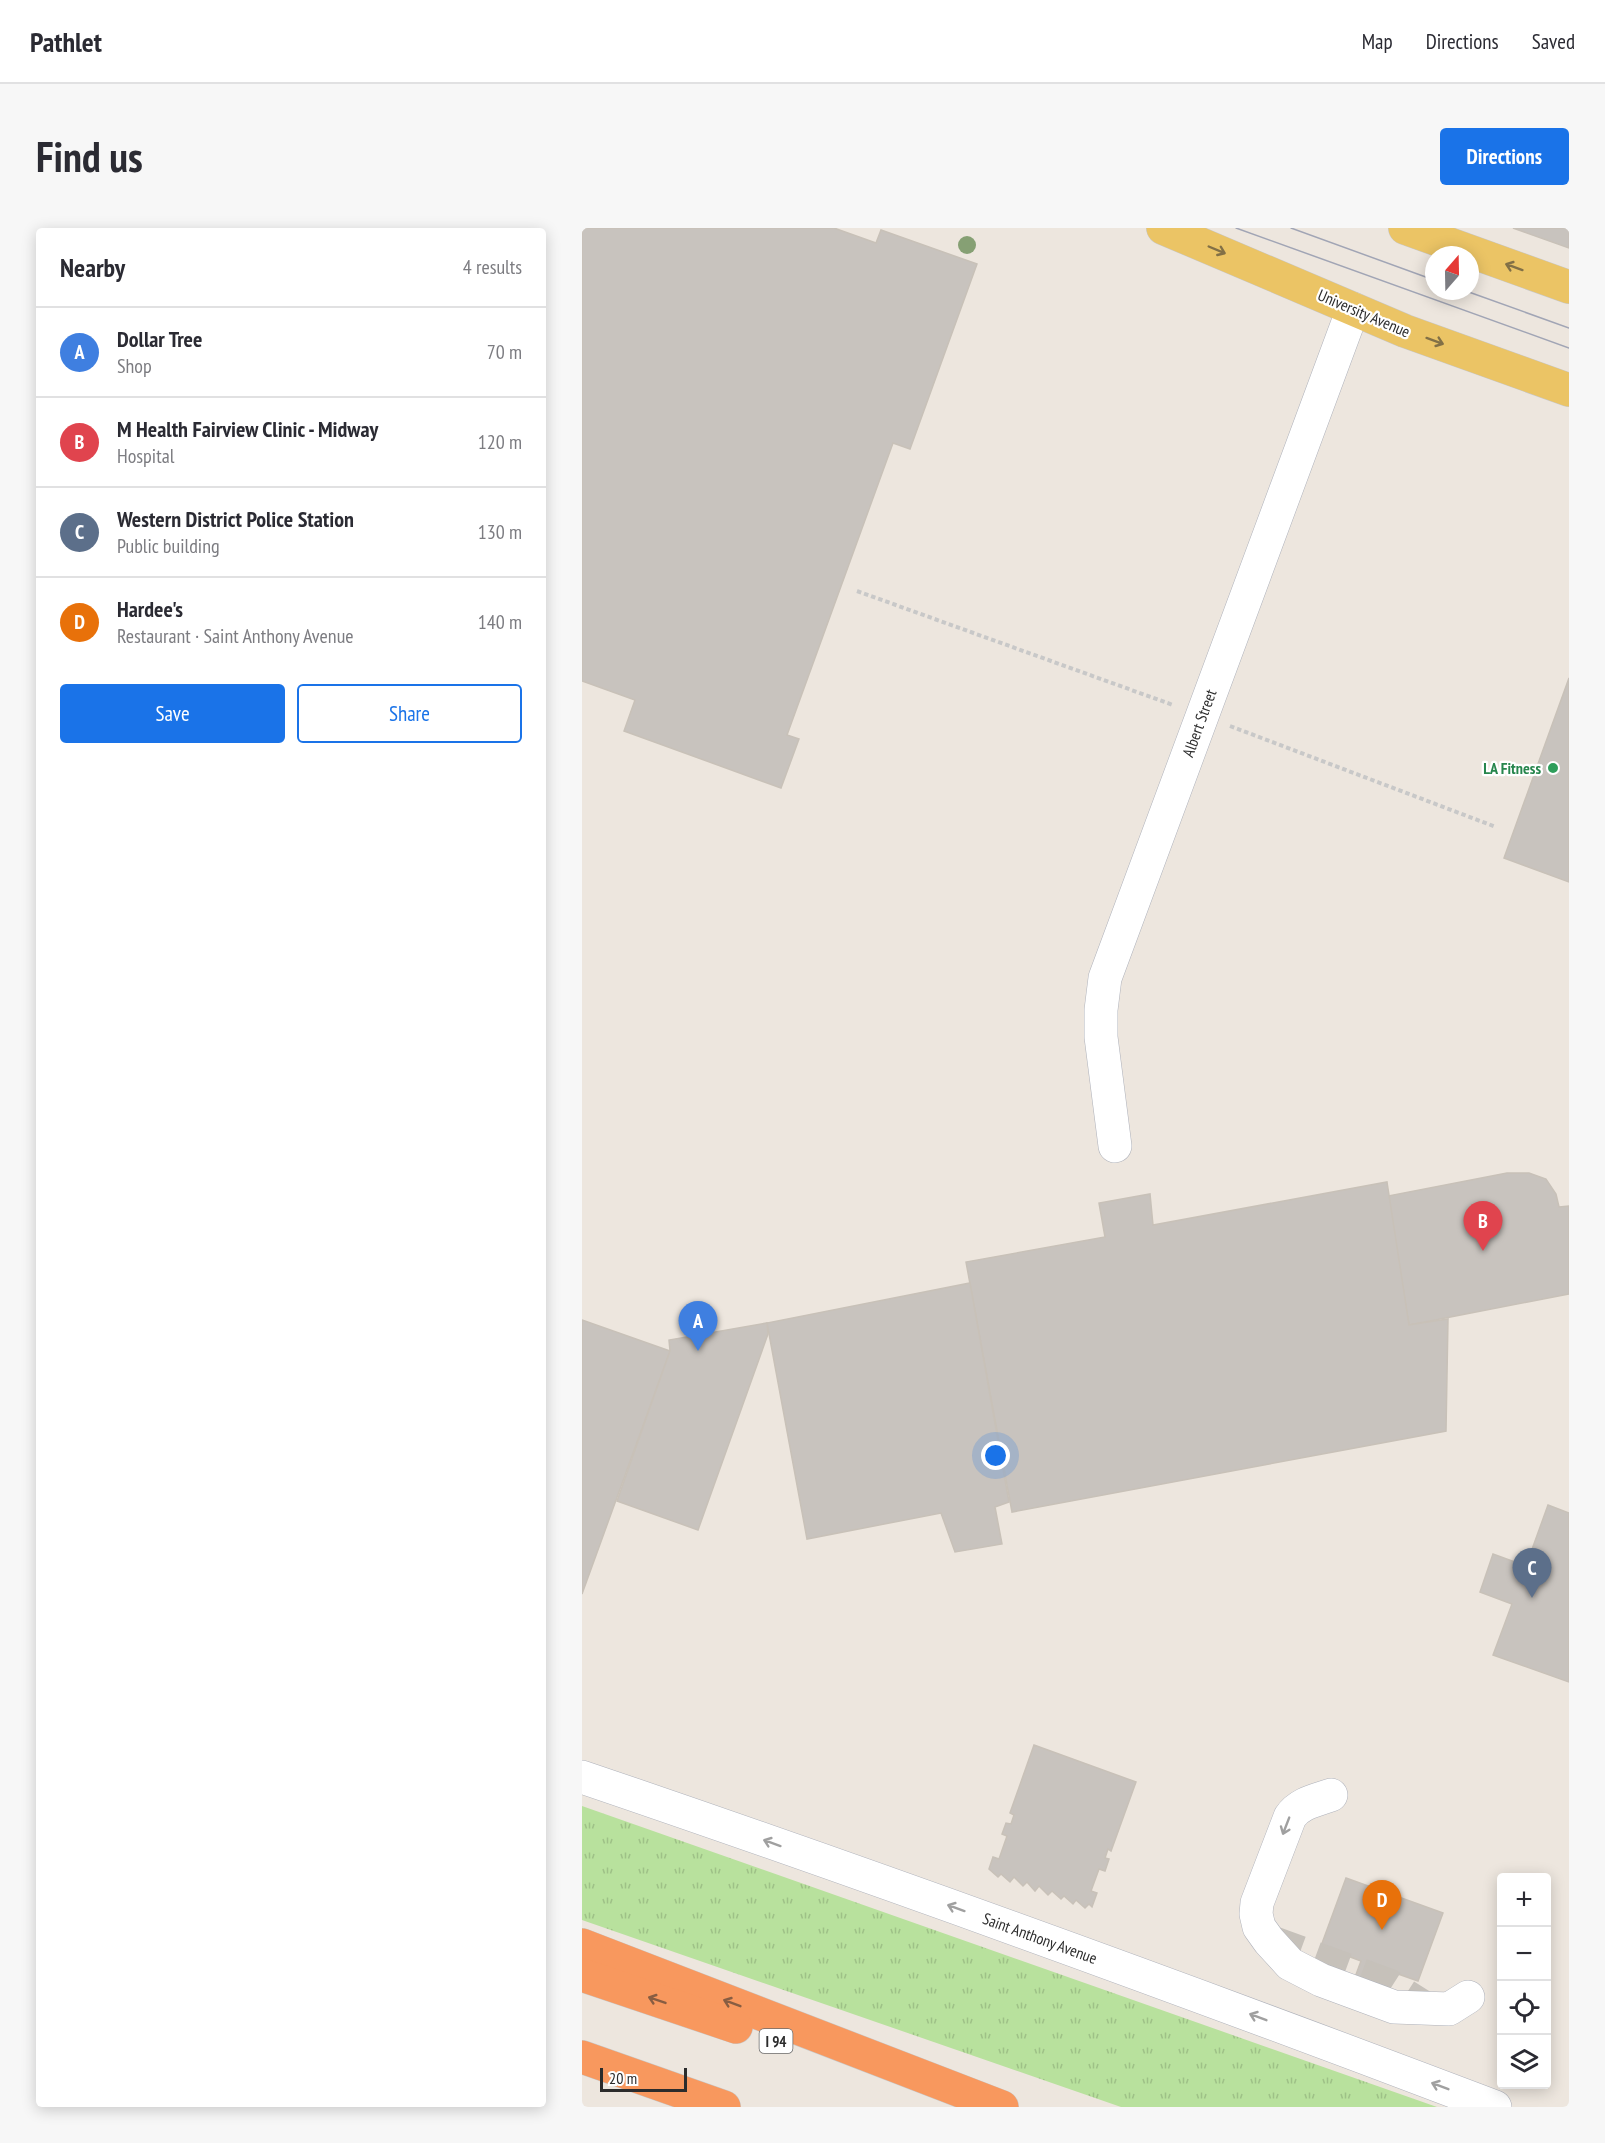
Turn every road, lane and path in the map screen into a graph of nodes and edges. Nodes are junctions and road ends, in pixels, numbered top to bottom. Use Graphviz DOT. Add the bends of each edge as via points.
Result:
graph roads {
  1 [pos="1163,228"];
  2 [pos="1405,228"];
  3 [pos="1569,287"];
  4 [pos="1353,309"];
  5 [pos="1569,390"];
  6 [pos="1115,1146"];
  7 [pos="582,1777"];
  8 [pos="1331,1795"];
  9 [pos="582,1945"];
  10 [pos="582,1975"];
  11 [pos="1468,1997"];
  12 [pos="582,2057"];
  13 [pos="724,2107"];
  14 [pos="971,2107"];
  15 [pos="1002,2107"];
  16 [pos="1495,2107"];
  1 -- 4 [label="main road, University Avenue, one-way"];
  3 -- 2 [label="main road, one-way"];
  4 -- 5 [label="main road, University Avenue, one-way"];
  4 -- 6 [label="street, Albert Street" via="1105,978 1101,1037"];
  16 -- 7 [label="street, Saint Anthony Avenue, one-way" via="1188,1990"];
  8 -- 11 [label="street, one-way" via="1303,1805 1290,1817 1257,1903 1259,1927 1290,1964 1394,2007 1449,2009"];
  15 -- 9 [label="highway, one-way"];
  14 -- 10 [label="highway, I 94, one-way"];
  12 -- 13 [label="highway"];
}
